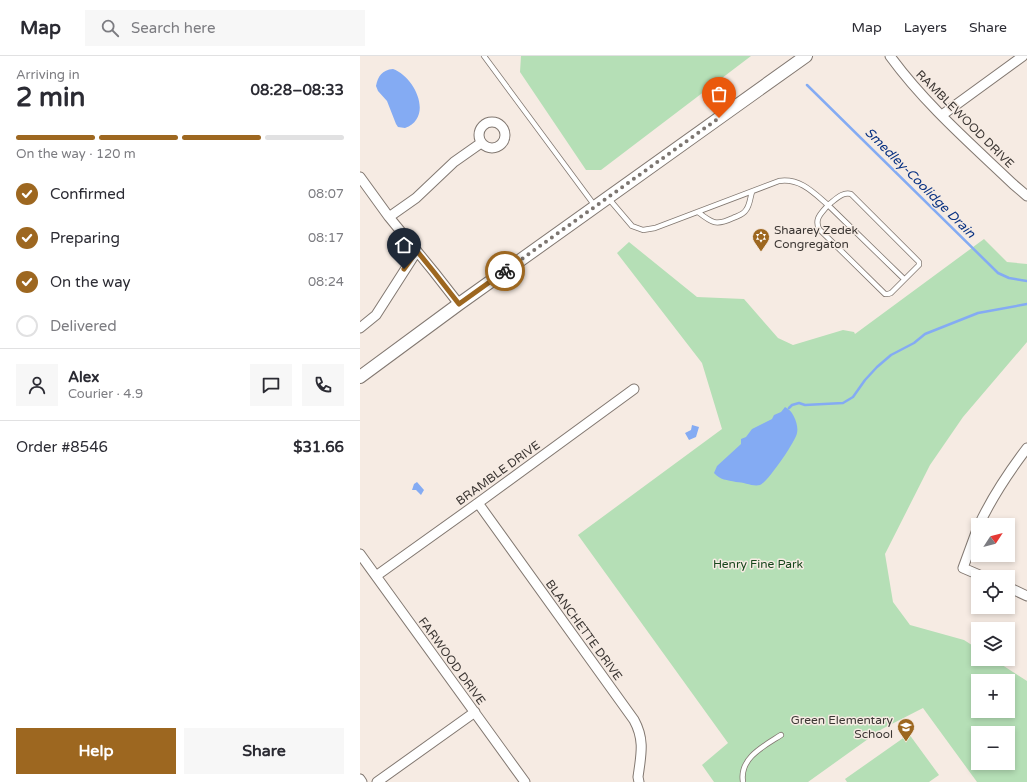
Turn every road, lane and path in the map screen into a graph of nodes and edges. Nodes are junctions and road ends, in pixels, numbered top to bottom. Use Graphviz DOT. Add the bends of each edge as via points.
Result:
graph roads {
  1 [pos="484,56"];
  2 [pos="806,56"];
  3 [pos="890,56"];
  4 [pos="1023,56"];
  5 [pos="942,115"];
  6 [pos="481,143"];
  7 [pos="360,177"];
  8 [pos="752,192"];
  9 [pos="1027,196"];
  10 [pos="608,198"];
  11 [pos="828,205"];
  12 [pos="595,206"];
  13 [pos="698,212"];
  14 [pos="389,217"];
  15 [pos="417,251"];
  16 [pos="904,280"];
  17 [pos="459,304"];
  18 [pos="360,328"];
  19 [pos="360,376"];
  20 [pos="634,389"];
  21 [pos="1027,448"];
  22 [pos="478,503"];
  23 [pos="982,518"];
  24 [pos="971,546"];
  25 [pos="360,554"];
  26 [pos="971,571"];
  27 [pos="376,576"];
  28 [pos="1015,590"];
  29 [pos="1027,596"];
  30 [pos="475,712"];
  31 [pos="781,735"];
  32 [pos="360,779"];
  33 [pos="362,782"];
  34 [pos="377,782"];
  35 [pos="524,782"];
  36 [pos="639,782"];
  37 [pos="743,782"];
  1 -- 12 [label="lane"];
  2 -- 10 [label="street"];
  3 -- 5 [label="street, RAMBLEWOOD DRIVE"];
  4 -- 5 [label="street"];
  5 -- 9 [label="street, RAMBLEWOOD DRIVE"];
  6 -- 14 [label="street" via="454,162 416,198"];
  7 -- 14 [label="street"];
  8 -- 11 [label="lane" via="779,181 795,181 804,185"];
  8 -- 13 [label="lane"];
  8 -- 13 [label="lane" via="743,214 724,222 709,221"];
  10 -- 12 [label="street"];
  10 -- 13 [label="lane" via="632,226 643,230"];
  11 -- 16 [label="lane"];
  11 -- 16 [label="lane" via="818,217 819,229 885,294 891,293"];
  11 -- 16 [label="lane" via="843,194 851,194 906,248 919,265"];
  12 -- 17 [label="street"];
  14 -- 15 [label="street"];
  15 -- 17 [label="street"];
  15 -- 18 [label="street" via="376,316"];
  17 -- 19 [label="street"];
  20 -- 22 [label="street, BRAMBLE DRIVE"];
  21 -- 23 [label="street" via="1002,481"];
  22 -- 27 [label="street, BRAMBLE DRIVE"];
  22 -- 36 [label="street, BLANCHETTE DRIVE" via="634,720 640,731 642,744"];
  24 -- 26 [label="street" via="963,568"];
  25 -- 27 [label="street, FARWOOD DRIVE"];
  27 -- 30 [label="street, FARWOOD DRIVE"];
  28 -- 29 [label="street"];
  30 -- 34 [label="street"];
  30 -- 35 [label="street, FARWOOD DRIVE"];
  31 -- 37 [label="lane" via="748,759 744,764"];
  32 -- 33 [label="street"];
}
